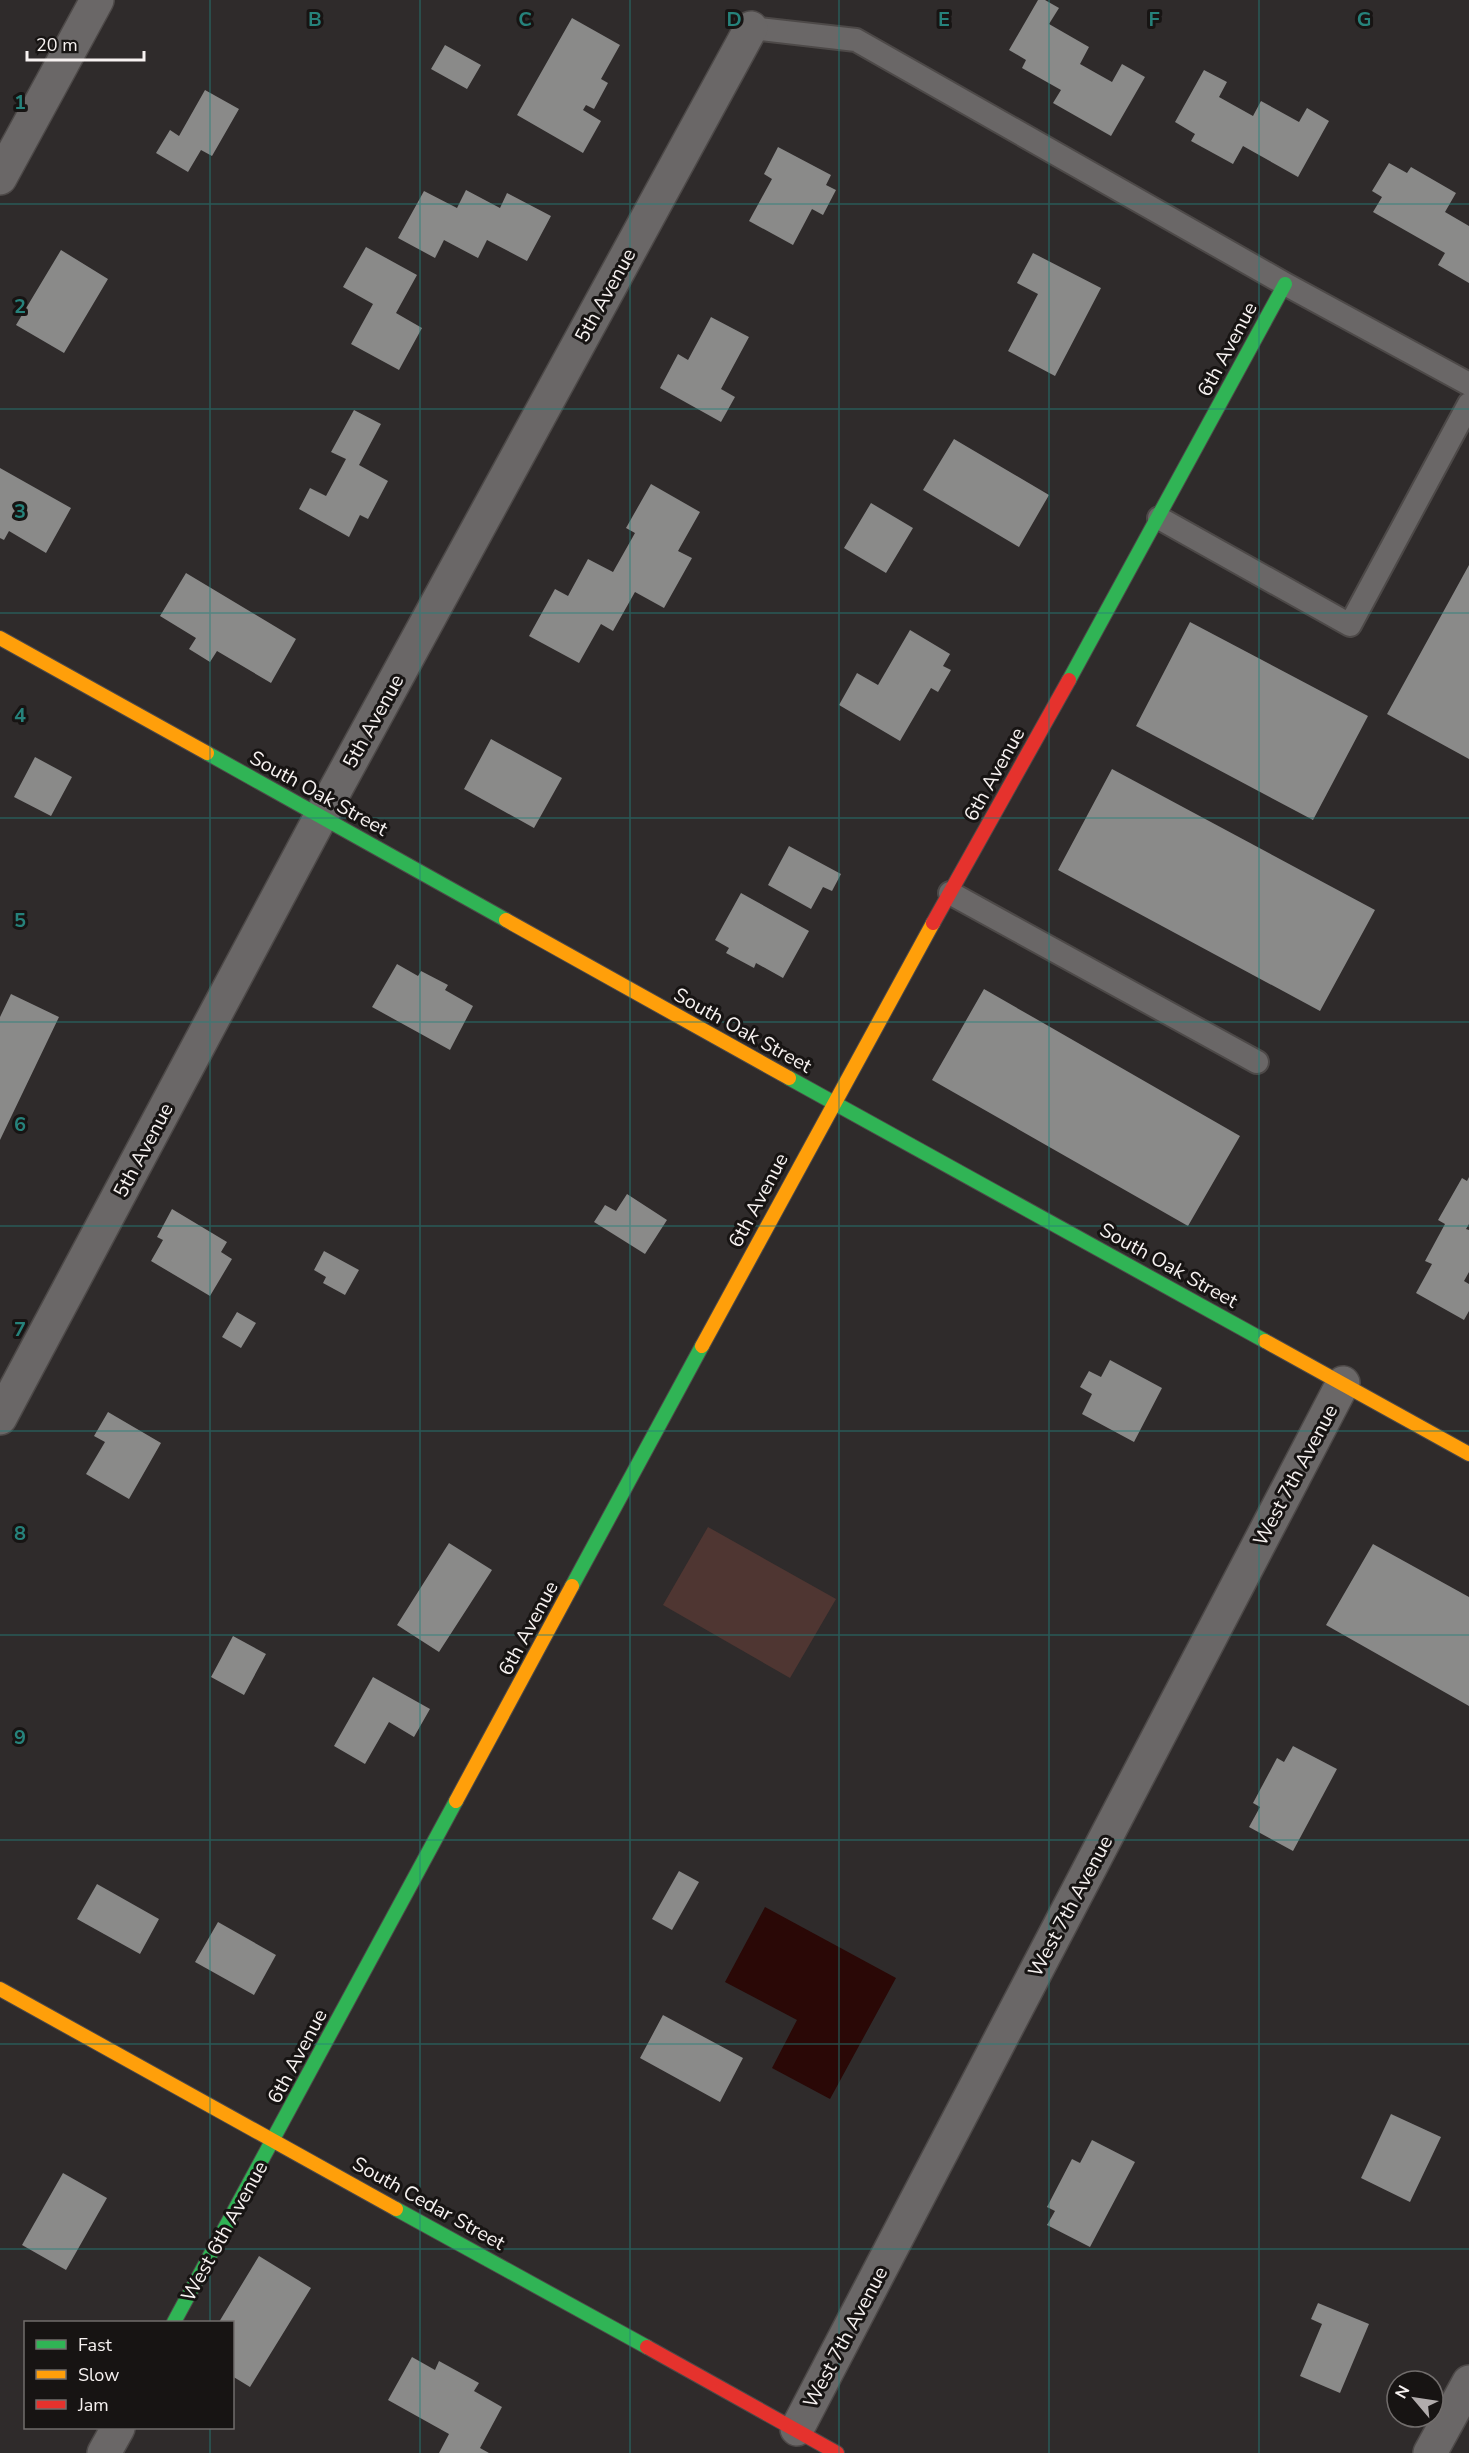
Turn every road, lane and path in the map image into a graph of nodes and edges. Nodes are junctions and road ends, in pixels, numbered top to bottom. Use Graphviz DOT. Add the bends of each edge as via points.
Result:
graph roads {
  1 [pos="97,0"];
  2 [pos="751,28"];
  3 [pos="0,178"];
  4 [pos="1285,284"];
  5 [pos="1469,384"];
  6 [pos="1469,404"];
  7 [pos="1159,518"];
  8 [pos="0,638"];
  9 [pos="321,816"];
  10 [pos="950,893"];
  11 [pos="1257,1062"];
  12 [pos="833,1103"];
  13 [pos="1343,1383"];
  14 [pos="0,1418"];
  15 [pos="1469,1454"];
  16 [pos="0,1989"];
  17 [pos="275,2139"];
  18 [pos="175,2321"];
  19 [pos="1469,2382"];
  20 [pos="117,2429"];
  21 [pos="817,2445"];
  22 [pos="104,2453"];
  23 [pos="1430,2453"];
  1 -- 3 [label="street"];
  2 -- 4 [label="lane" via="856,40"];
  2 -- 9 [label="street, 5th Avenue"];
  4 -- 5 [label="lane"];
  4 -- 7 [label="street, 6th Avenue"];
  6 -- 7 [label="lane" via="1350,626"];
  7 -- 10 [label="street, 6th Avenue"];
  8 -- 9 [label="street, South Oak Street"];
  9 -- 12 [label="street, South Oak Street"];
  9 -- 14 [label="street, 5th Avenue"];
  10 -- 11 [label="lane"];
  10 -- 12 [label="street, 6th Avenue"];
  12 -- 13 [label="street, South Oak Street"];
  12 -- 17 [label="street, 6th Avenue"];
  13 -- 15 [label="street, South Oak Street"];
  13 -- 21 [label="street, West 7th Avenue"];
  16 -- 17 [label="street, South Cedar Street"];
  17 -- 18 [label="street, West 6th Avenue"];
  17 -- 21 [label="street, South Cedar Street"];
  19 -- 23 [label="street"];
  20 -- 22 [label="street"];
}
